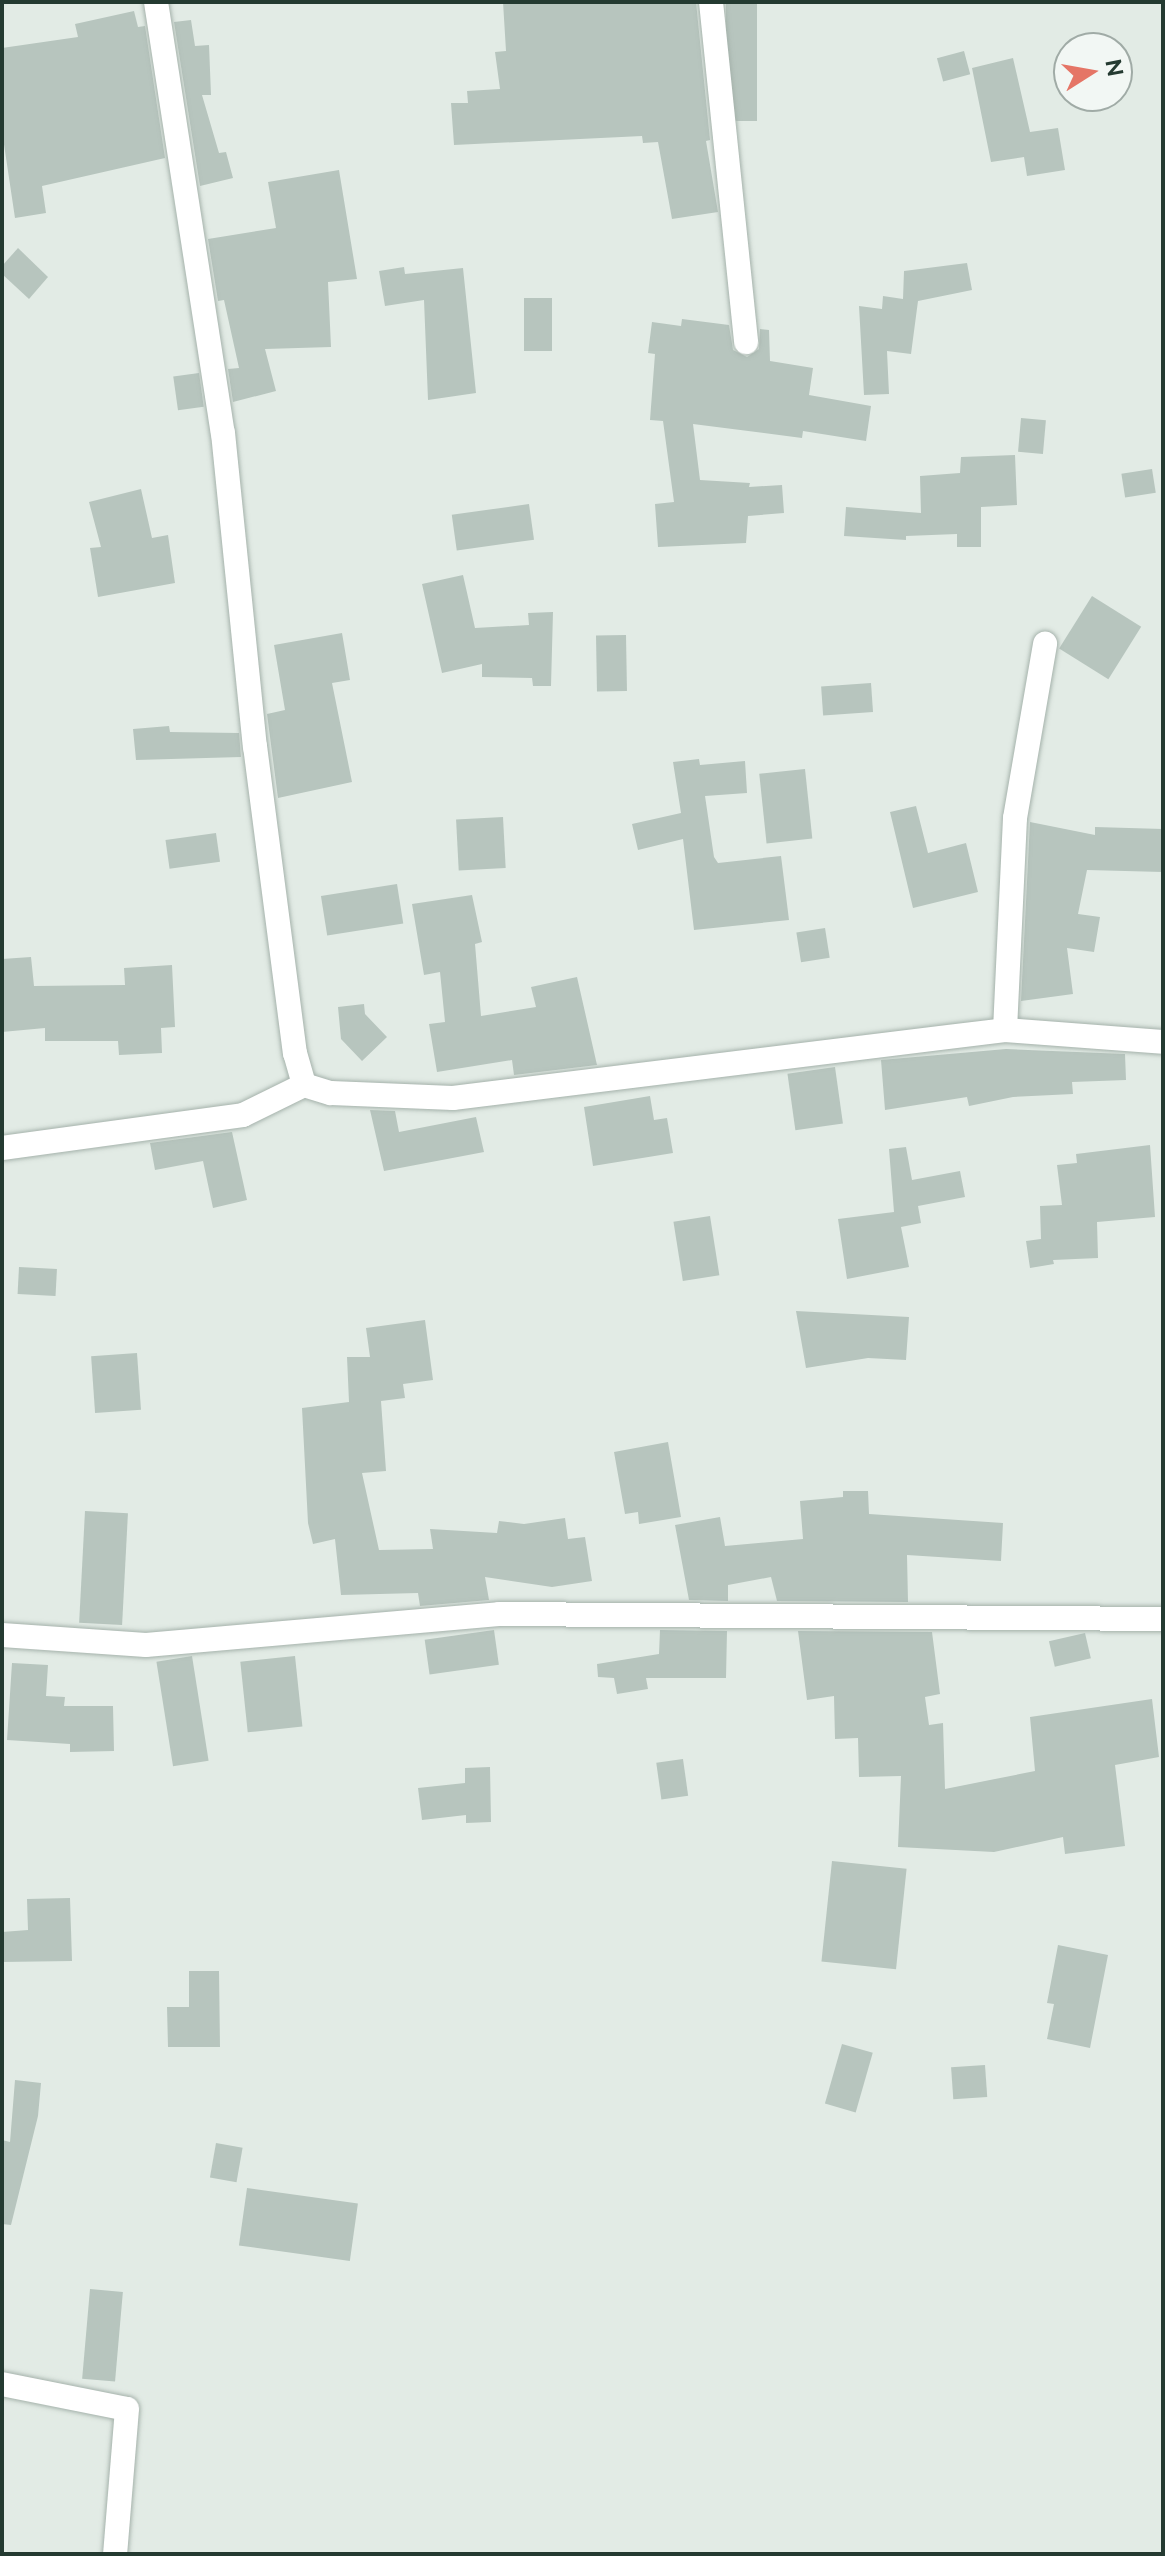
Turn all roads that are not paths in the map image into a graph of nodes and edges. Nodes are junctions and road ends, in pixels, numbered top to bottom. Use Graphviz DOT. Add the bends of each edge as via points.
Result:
graph roads {
  1 [pos="156,2"];
  2 [pos="711,2"];
  3 [pos="746,342"];
  4 [pos="1045,644"];
  5 [pos="1005,1030"];
  6 [pos="1163,1042"];
  7 [pos="304,1085"];
  8 [pos="2,1148"];
  9 [pos="1163,1619"];
  10 [pos="2,1635"];
  11 [pos="2,2384"];
  12 [pos="115,2554"];
  1 -- 7 [label="street" via="223,433 255,746 295,1053"];
  2 -- 3 [label="street"];
  4 -- 5 [label="street" via="1015,818"];
  5 -- 6 [label="street"];
  5 -- 7 [label="street" via="453,1098 331,1093"];
  7 -- 8 [label="street" via="243,1115"];
  9 -- 10 [label="street" via="499,1614 146,1645"];
  11 -- 12 [label="street" via="127,2409"];
}
